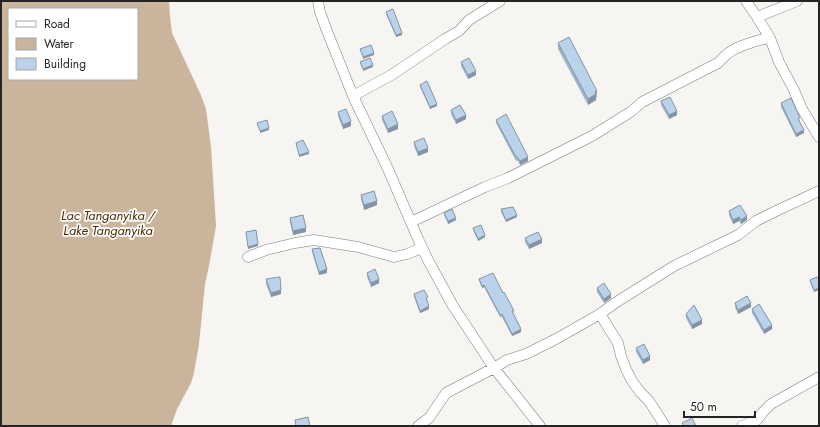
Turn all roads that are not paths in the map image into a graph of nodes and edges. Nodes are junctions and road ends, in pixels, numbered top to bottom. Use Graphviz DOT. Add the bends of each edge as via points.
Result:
graph roads {
  1 [pos="318,1"];
  2 [pos="500,1"];
  3 [pos="746,1"];
  4 [pos="797,1"];
  5 [pos="757,17"];
  6 [pos="770,38"];
  7 [pos="353,96"];
  8 [pos="819,136"];
  9 [pos="819,191"];
  10 [pos="411,222"];
  11 [pos="422,248"];
  12 [pos="248,257"];
  13 [pos="600,314"];
  14 [pos="494,368"];
  15 [pos="819,377"];
  16 [pos="418,426"];
  17 [pos="540,426"];
  18 [pos="665,426"];
  19 [pos="742,426"];
  1 -- 7 [label="street"];
  2 -- 7 [label="street" via="393,74"];
  3 -- 5 [label="street"];
  4 -- 5 [label="street"];
  5 -- 6 [label="street"];
  6 -- 8 [label="street" via="802,109"];
  6 -- 10 [label="street" via="757,40 727,54 718,63 642,102 592,136"];
  7 -- 10 [label="street"];
  9 -- 13 [label="street" via="674,266"];
  10 -- 11 [label="street"];
  11 -- 12 [label="street" via="394,258 358,247 314,240 295,242"];
  11 -- 14 [label="street" via="453,306"];
  13 -- 14 [label="street" via="556,339"];
  13 -- 18 [label="street" via="618,342 632,381"];
  14 -- 16 [label="street" via="446,393 429,418"];
  14 -- 17 [label="street"];
  15 -- 19 [label="street" via="772,404 757,420"];
}
